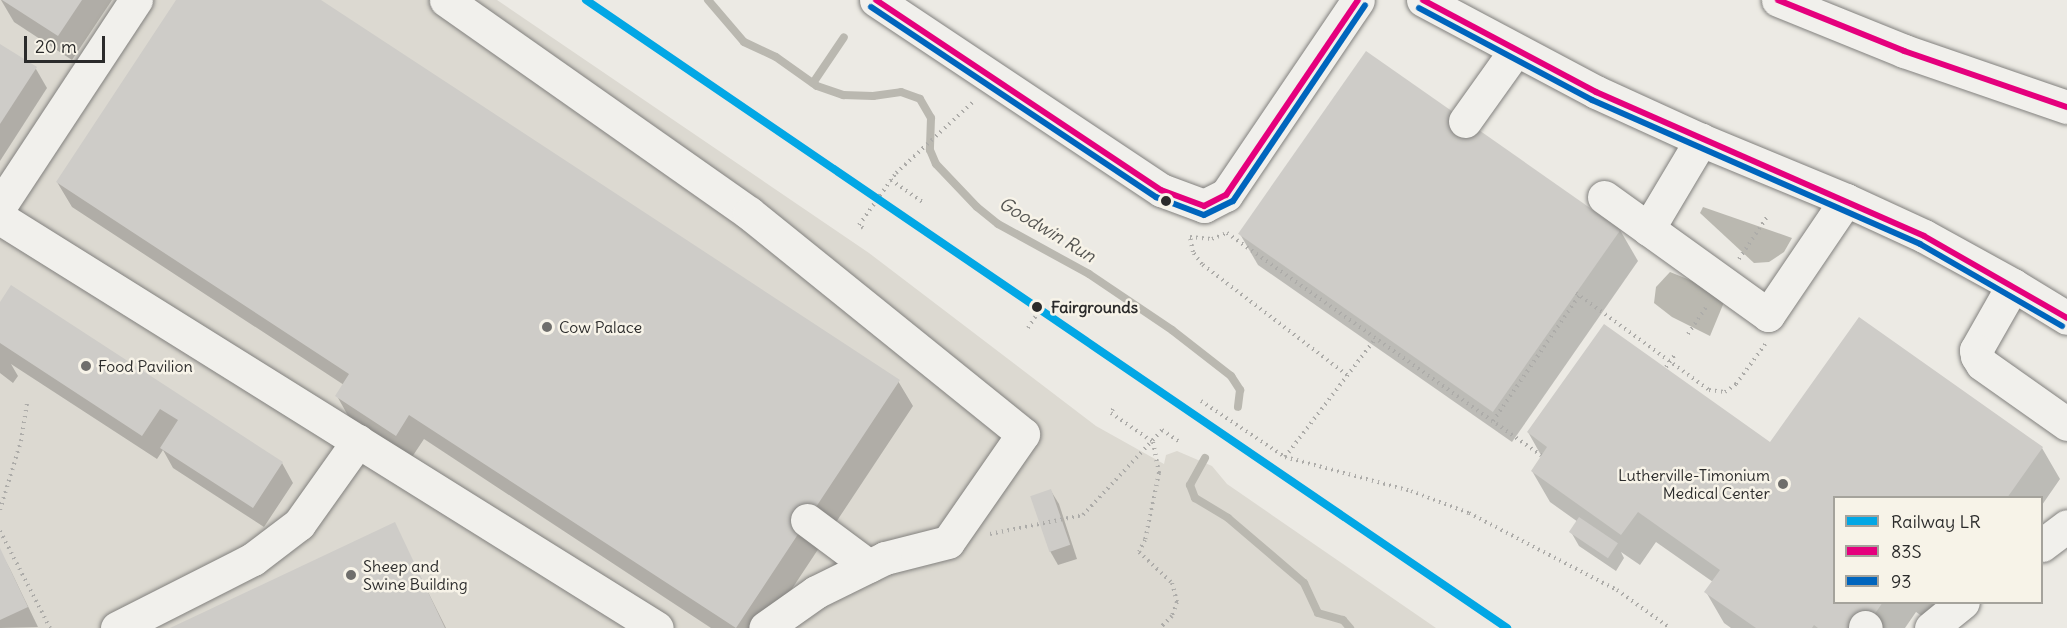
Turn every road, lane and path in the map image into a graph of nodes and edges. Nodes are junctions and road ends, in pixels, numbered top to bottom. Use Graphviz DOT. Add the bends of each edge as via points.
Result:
graph roads {
  1 [pos="136,0"];
  2 [pos="446,0"];
  3 [pos="876,0"];
  4 [pos="1358,0"];
  5 [pos="1423,0"];
  6 [pos="1778,0"];
  7 [pos="1515,51"];
  8 [pos="981,94"];
  9 [pos="2067,107"];
  10 [pos="1465,121"];
  11 [pos="1701,140"];
  12 [pos="891,180"];
  13 [pos="1846,200"];
  14 [pos="924,203"];
  15 [pos="1599,203"];
  16 [pos="0,206"];
  17 [pos="1767,217"];
  18 [pos="0,218"];
  19 [pos="1652,220"];
  20 [pos="863,228"];
  21 [pos="1737,263"];
  22 [pos="2013,285"];
  23 [pos="1713,297"];
  24 [pos="1043,305"];
  25 [pos="2067,318"];
  26 [pos="1028,328"];
  27 [pos="1688,334"];
  28 [pos="1376,338"];
  29 [pos="1769,338"];
  30 [pos="1674,356"];
  31 [pos="1670,362"];
  32 [pos="1666,367"];
  33 [pos="1347,375"];
  34 [pos="1201,401"];
  35 [pos="27,403"];
  36 [pos="1113,409"];
  37 [pos="1493,421"];
  38 [pos="2067,424"];
  39 [pos="358,441"];
  40 [pos="1153,442"];
  41 [pos="1181,443"];
  42 [pos="1541,455"];
  43 [pos="1285,457"];
  44 [pos="0,510"];
  45 [pos="807,520"];
  46 [pos="2067,526"];
  47 [pos="0,531"];
  48 [pos="948,542"];
  49 [pos="2043,544"];
  50 [pos="869,566"];
  51 [pos="1962,604"];
  52 [pos="645,625"];
  53 [pos="50,628"];
  54 [pos="117,628"];
  55 [pos="765,628"];
  56 [pos="1160,628"];
  57 [pos="1670,628"];
  58 [pos="1931,628"];
  1 -- 16 [label="main road"];
  2 -- 48 [label="main road" via="749,213 1023,434"];
  3 -- 4 [label="main road" via="1161,190 1204,206 1226,195"];
  5 -- 7 [label="main road"];
  6 -- 9 [label="main road" via="1904,51"];
  7 -- 10 [label="main road"];
  7 -- 11 [label="main road"];
  8 -- 12 [label="path"];
  11 -- 13 [label="main road"];
  11 -- 19 [label="main road"];
  12 -- 14 [label="path"];
  12 -- 20 [label="path" via="859,225"];
  13 -- 19 [label="main road" via="1778,302"];
  13 -- 22 [label="main road" via="1924,236"];
  15 -- 19 [label="main road" via="1613,183"];
  17 -- 21 [label="path"];
  18 -- 39 [label="main road"];
  22 -- 25 [label="main road"];
  22 -- 38 [label="main road" via="1976,350 1977,356 1982,364"];
  23 -- 27 [label="path"];
  24 -- 26 [label="path"];
  28 -- 33 [label="path"];
  28 -- 33 [label="path" via="1227,233 1212,239 1190,237 1193,252 1202,264"];
  28 -- 37 [label="path"];
  29 -- 31 [label="path" via="1736,384 1725,392 1709,390"];
  30 -- 31 [label="path"];
  31 -- 32 [label="path"];
  31 -- 37 [label="path" via="1577,295"];
  33 -- 43 [label="path"];
  34 -- 43 [label="path"];
  35 -- 44 [label="path" via="21,441"];
  36 -- 40 [label="path" via="1111,413"];
  37 -- 42 [label="path"];
  39 -- 52 [label="main road"];
  39 -- 54 [label="main road" via="298,524 254,559"];
  40 -- 41 [label="path" via="1162,429"];
  40 -- 48 [label="path" via="1083,515"];
  40 -- 56 [label="path" via="1159,473 1139,552 1172,583 1177,602 1172,616"];
  43 -- 57 [label="path" via="1411,491 1469,513 1617,590"];
  45 -- 50 [label="main road"];
  46 -- 49 [label="main road"];
  47 -- 53 [label="path"];
  48 -- 50 [label="main road" via="885,558"];
  50 -- 55 [label="main road" via="816,592"];
  51 -- 58 [label="main road"];
}
